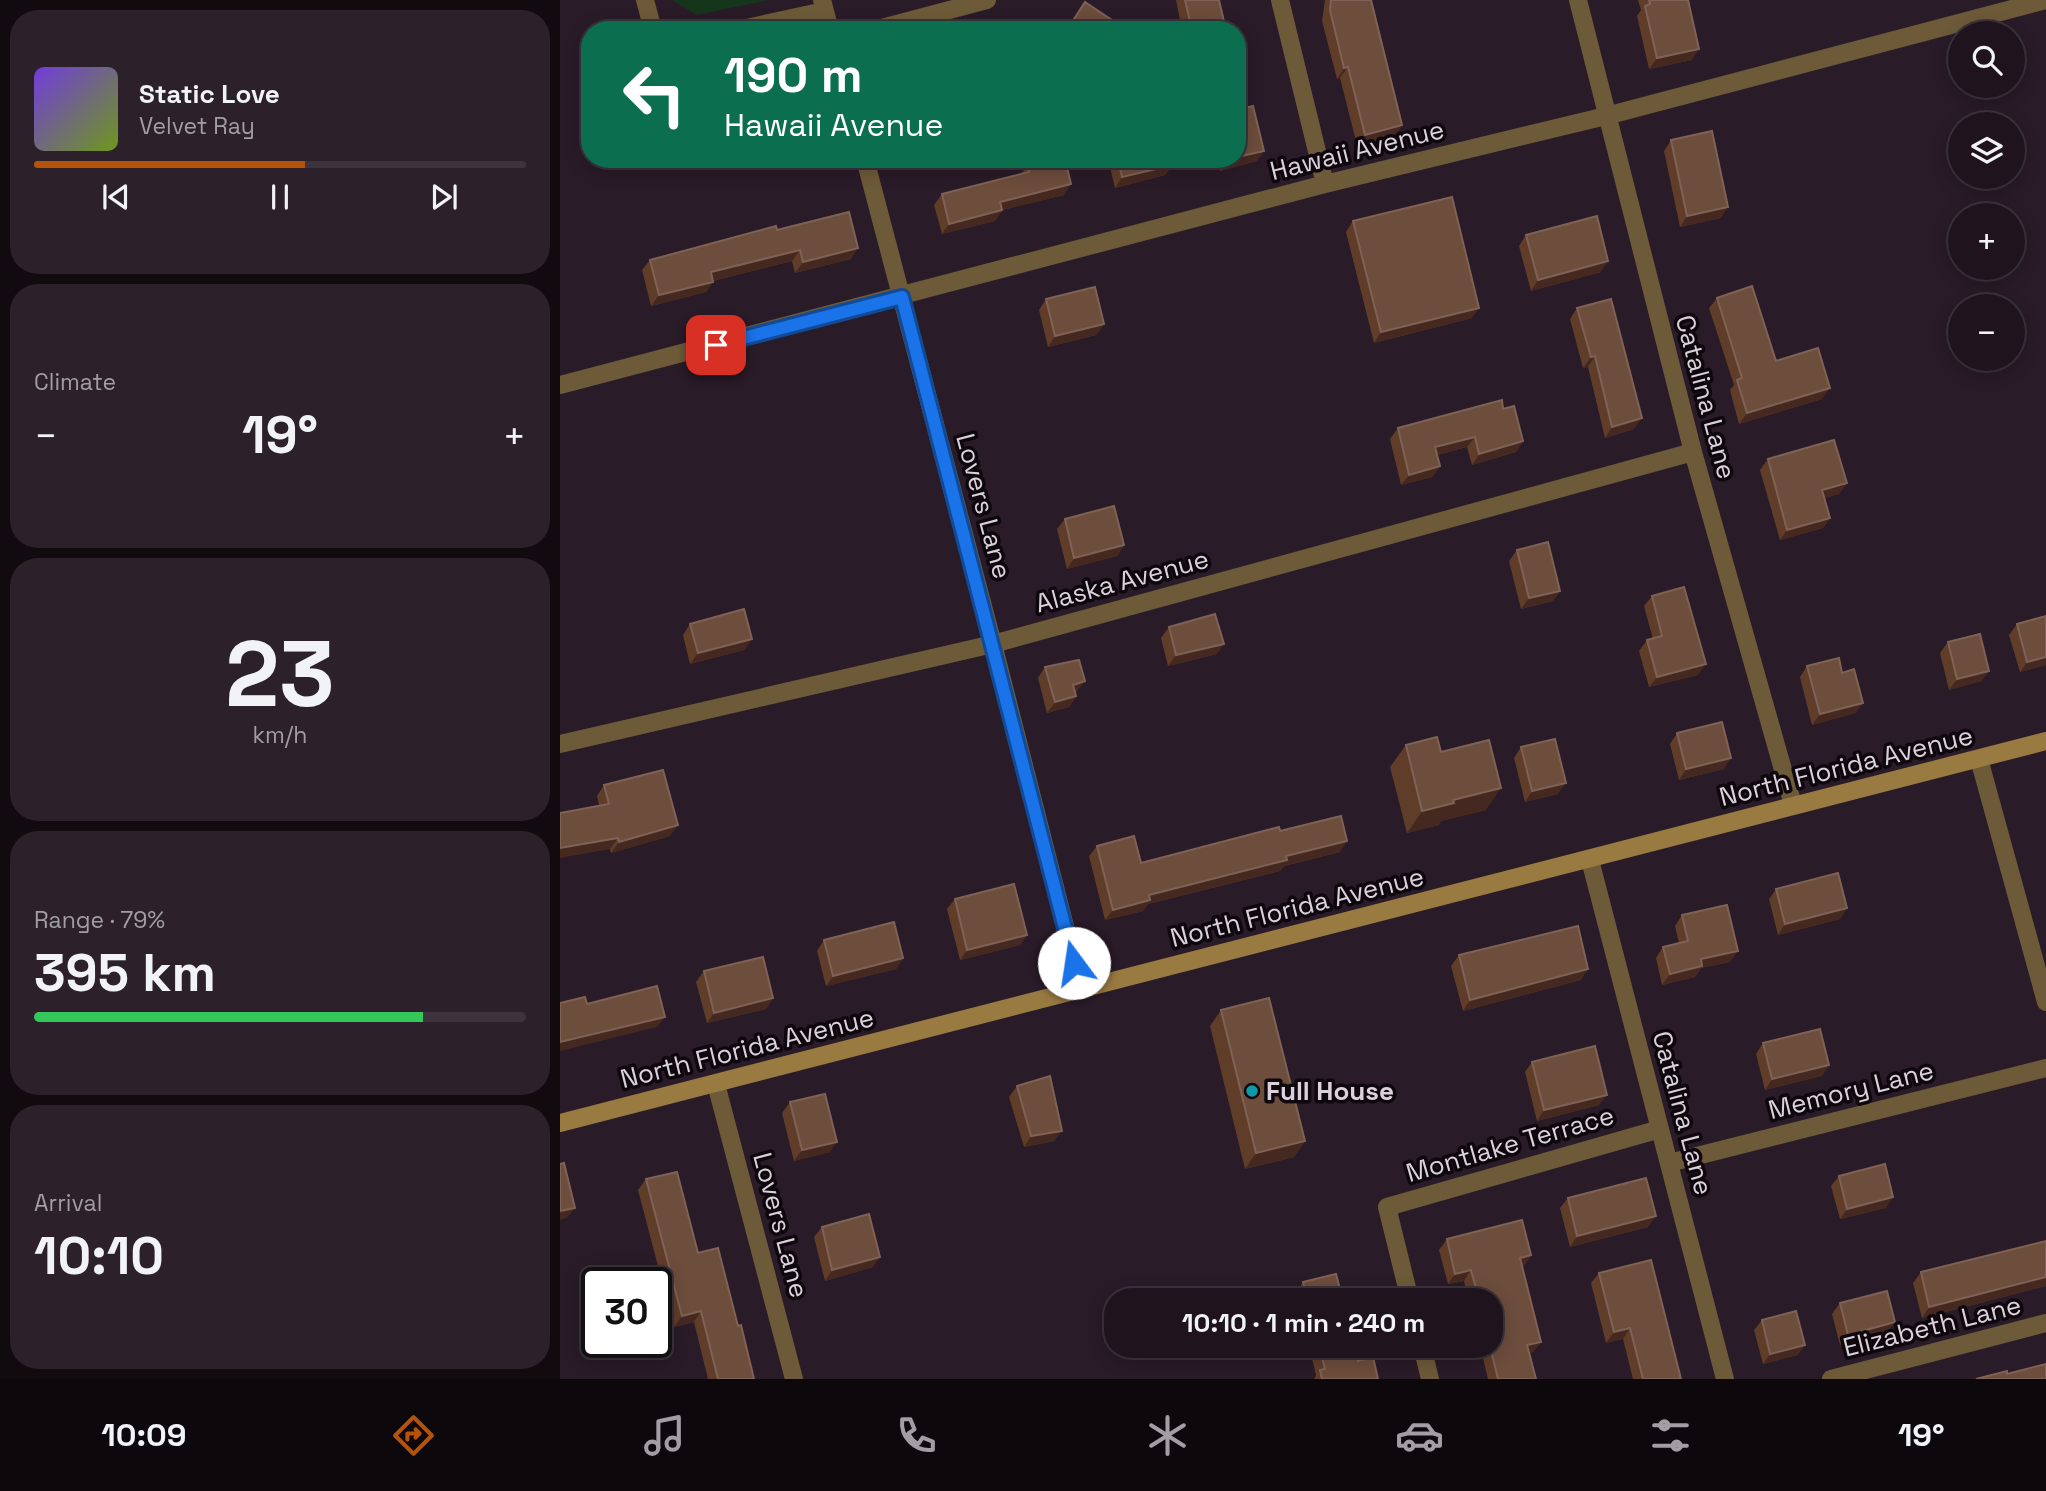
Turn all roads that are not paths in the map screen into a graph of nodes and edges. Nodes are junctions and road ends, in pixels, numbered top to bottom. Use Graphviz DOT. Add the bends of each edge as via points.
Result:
graph roads {
  1 [pos="645,0"];
  2 [pos="987,0"];
  3 [pos="1280,0"];
  4 [pos="1578,0"];
  5 [pos="2046,0"];
  6 [pos="823,5"];
  7 [pos="651,21"];
  8 [pos="768,21"];
  9 [pos="908,21"];
  10 [pos="1606,116"];
  11 [pos="867,168"];
  12 [pos="1325,184"];
  13 [pos="902,297"];
  14 [pos="560,385"];
  15 [pos="1693,452"];
  16 [pos="993,643"];
  17 [pos="2046,741"];
  18 [pos="560,744"];
  19 [pos="1979,759"];
  20 [pos="1793,805"];
  21 [pos="1590,860"];
  22 [pos="1081,989"];
  23 [pos="2046,1002"];
  24 [pos="2046,1068"];
  25 [pos="716,1084"];
  26 [pos="560,1123"];
  27 [pos="1660,1129"];
  28 [pos="1669,1163"];
  29 [pos="1407,1288"];
  30 [pos="2046,1323"];
  31 [pos="1425,1358"];
  32 [pos="794,1379"];
  33 [pos="1430,1379"];
  34 [pos="1725,1379"];
  35 [pos="1831,1379"];
  1 -- 7 [label="street"];
  2 -- 9 [label="street"];
  3 -- 12 [label="street"];
  4 -- 10 [label="street, Catalina Lane"];
  5 -- 10 [label="street, Hawaii Avenue"];
  6 -- 8 [label="street"];
  10 -- 12 [label="street, Hawaii Avenue"];
  10 -- 15 [label="street, Catalina Lane"];
  11 -- 13 [label="street, Lovers Lane"];
  12 -- 13 [label="street, Hawaii Avenue"];
  13 -- 14 [label="street, Hawaii Avenue"];
  13 -- 16 [label="street, Lovers Lane"];
  15 -- 16 [label="street, Alaska Avenue"];
  15 -- 20 [label="street, Catalina Lane"];
  16 -- 18 [label="street, Alaska Avenue"];
  16 -- 22 [label="street, Lovers Lane"];
  17 -- 19 [label="main road, North Florida Avenue"];
  19 -- 20 [label="main road, North Florida Avenue"];
  19 -- 23 [label="street"];
  20 -- 21 [label="main road, North Florida Avenue"];
  21 -- 22 [label="main road, North Florida Avenue"];
  21 -- 27 [label="street, Catalina Lane"];
  22 -- 25 [label="main road, North Florida Avenue"];
  24 -- 28 [label="street, Memory Lane"];
  25 -- 26 [label="main road, North Florida Avenue"];
  25 -- 32 [label="street, Lovers Lane"];
  27 -- 28 [label="street, Catalina Lane"];
  27 -- 29 [label="street, Montlake Terrace" via="1387,1207"];
  28 -- 34 [label="street, Catalina Lane"];
  30 -- 35 [label="street, Elizabeth Lane"];
  31 -- 33 [label="street"];
}
